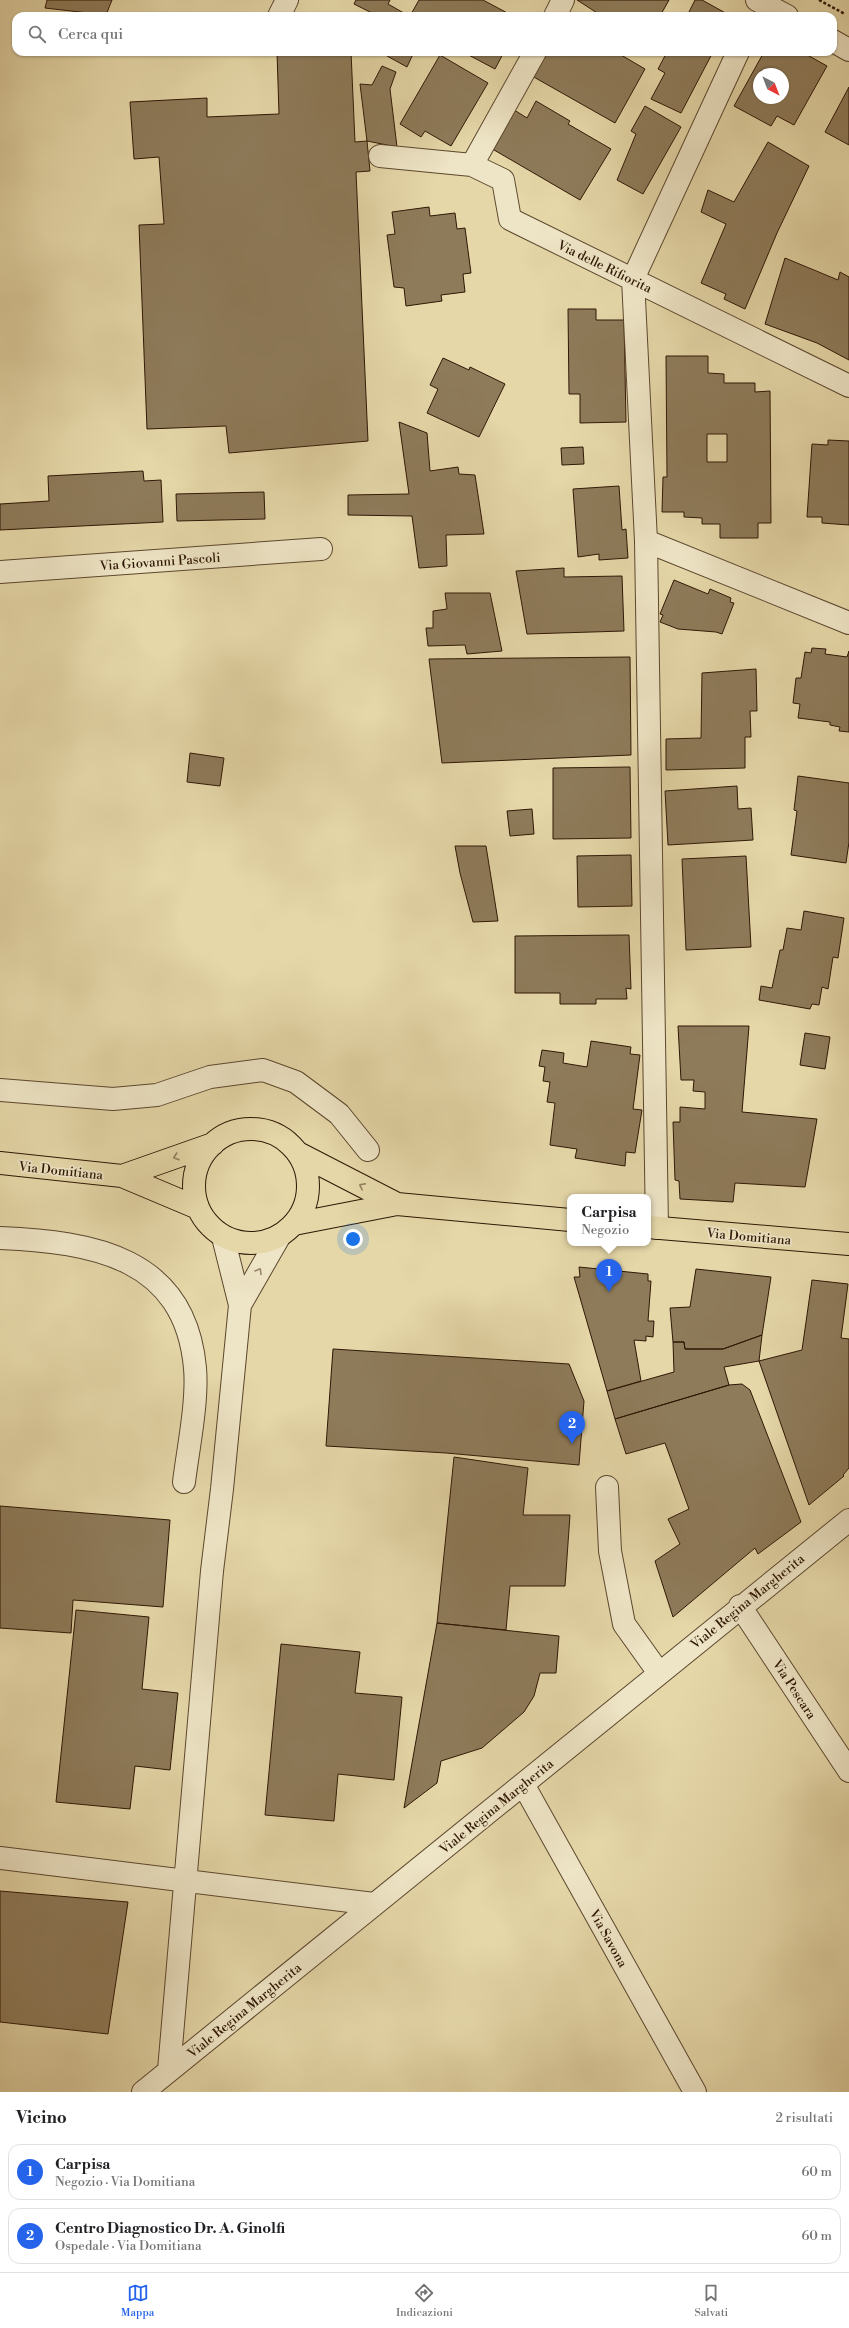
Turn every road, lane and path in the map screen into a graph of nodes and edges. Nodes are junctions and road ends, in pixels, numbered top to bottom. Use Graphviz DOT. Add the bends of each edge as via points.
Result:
graph roads {
  1 [pos="287,0"];
  2 [pos="563,0"];
  3 [pos="819,0"];
  4 [pos="759,5"];
  5 [pos="281,12"];
  6 [pos="556,12"];
  7 [pos="777,12"];
  8 [pos="849,17"];
  9 [pos="837,43"];
  10 [pos="849,50"];
  11 [pos="533,56"];
  12 [pos="736,56"];
  13 [pos="380,156"];
  14 [pos="472,165"];
  15 [pos="633,279"];
  16 [pos="849,386"];
  17 [pos="646,541"];
  18 [pos="321,549"];
  19 [pos="0,572"];
  20 [pos="849,623"];
  21 [pos="0,1090"];
  22 [pos="213,1144"];
  23 [pos="368,1150"];
  24 [pos="298,1153"];
  25 [pos="0,1163"];
  26 [pos="122,1176"];
  27 [pos="397,1204"];
  28 [pos="198,1208"];
  29 [pos="567,1220"];
  30 [pos="653,1228"];
  31 [pos="286,1230"];
  32 [pos="223,1237"];
  33 [pos="0,1238"];
  34 [pos="849,1244"];
  35 [pos="240,1305"];
  36 [pos="184,1482"];
  37 [pos="607,1487"];
  38 [pos="849,1520"];
  39 [pos="740,1606"];
  40 [pos="659,1672"];
  41 [pos="849,1771"];
  42 [pos="523,1784"];
  43 [pos="0,1858"];
  44 [pos="186,1880"];
  45 [pos="374,1904"];
  46 [pos="169,2070"];
  47 [pos="143,2092"];
  48 [pos="696,2092"];
  1 -- 5 [label="street"];
  2 -- 6 [label="street"];
  3 -- 8 [label="path"];
  4 -- 7 [label="street"];
  9 -- 10 [label="street"];
  11 -- 14 [label="street"];
  12 -- 15 [label="street"];
  13 -- 14 [label="street, Via delle Rifiorita"];
  14 -- 15 [label="street, Via delle Rifiorita" via="503,180 510,219"];
  15 -- 16 [label="street, Via delle Rifiorita"];
  15 -- 17 [label="street"];
  17 -- 20 [label="street"];
  17 -- 30 [label="street"];
  18 -- 19 [label="street, Via Giovanni Pascoli"];
  21 -- 23 [label="street" via="113,1099 156,1095 210,1077 263,1070 296,1082 339,1114"];
  22 -- 24 [label="main road" via="229,1133 248,1129 267,1131 284,1140"];
  22 -- 26 [label="main road, Via Domitiana, one-way"];
  22 -- 28 [label="main road" via="202,1157 195,1173 194,1191"];
  27 -- 24 [label="main road, one-way"];
  24 -- 31 [label="main road" via="306,1170 308,1189 304,1208"];
  25 -- 26 [label="main road, Via Domitiana"];
  26 -- 28 [label="main road, Via Domitiana"];
  27 -- 29 [label="main road"];
  27 -- 31 [label="main road"];
  28 -- 32 [label="main road" via="208,1224"];
  30 -- 34 [label="main road, Via Domitiana"];
  31 -- 32 [label="main road" via="260,1243 241,1243"];
  35 -- 31 [label="street, one-way"];
  32 -- 35 [label="street"];
  33 -- 36 [label="street" via="80,1245 114,1256 148,1273 176,1304 190,1333 195,1370"];
  35 -- 44 [label="street" via="212,1571"];
  37 -- 40 [label="street" via="610,1551 624,1624"];
  38 -- 39 [label="street, Viale Regina Margherita"];
  39 -- 40 [label="street, Viale Regina Margherita"];
  39 -- 41 [label="street, Via Pescara"];
  40 -- 42 [label="street, Viale Regina Margherita"];
  42 -- 45 [label="street, Viale Regina Margherita"];
  42 -- 48 [label="street, Via Savona"];
  43 -- 44 [label="street"];
  44 -- 45 [label="street"];
  44 -- 46 [label="street"];
  45 -- 46 [label="street, Viale Regina Margherita"];
  46 -- 47 [label="street, Viale Regina Margherita"];
}
